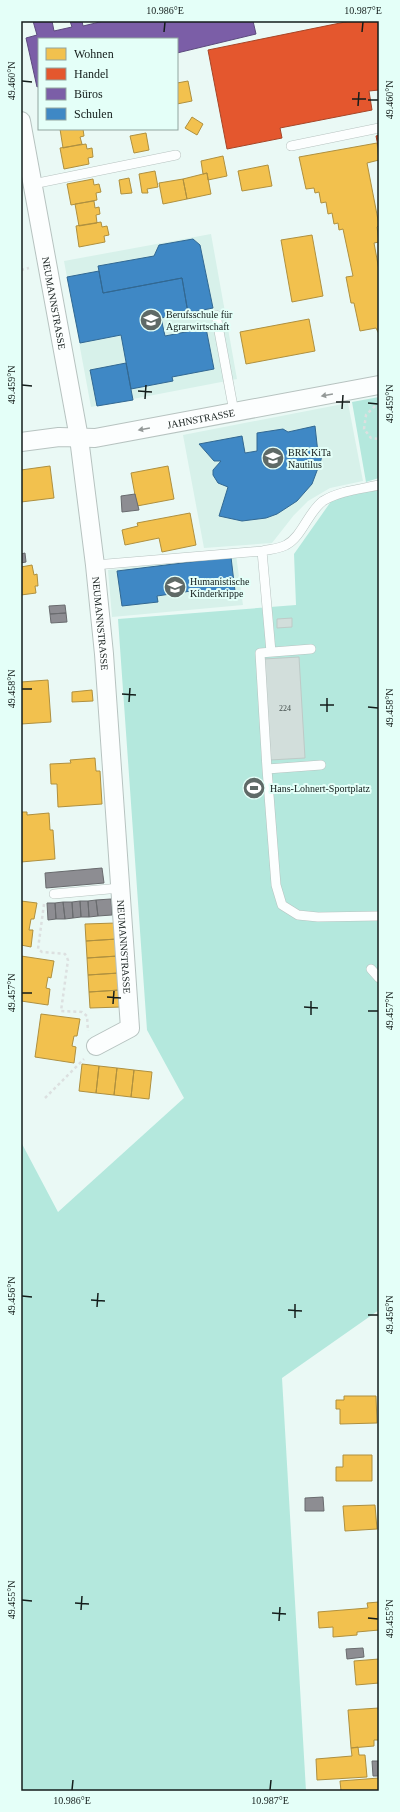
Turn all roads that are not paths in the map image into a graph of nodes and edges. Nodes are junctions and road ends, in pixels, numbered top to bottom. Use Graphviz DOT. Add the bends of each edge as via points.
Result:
graph roads {
  1 [pos="21,121"];
  2 [pos="379,128"];
  3 [pos="291,146"];
  4 [pos="176,154"];
  5 [pos="33,184"];
  6 [pos="216,315"];
  7 [pos="379,385"];
  8 [pos="234,412"];
  9 [pos="79,438"];
  10 [pos="21,442"];
  11 [pos="379,485"];
  12 [pos="262,551"];
  13 [pos="95,565"];
  14 [pos="311,649"];
  15 [pos="271,652"];
  16 [pos="320,765"];
  17 [pos="267,769"];
  18 [pos="120,888"];
  19 [pos="54,894"];
  20 [pos="379,916"];
  21 [pos="371,969"];
  22 [pos="379,978"];
  23 [pos="96,1046"];
  1 -- 5 [label="street, NEUMANNSTRASSE"];
  2 -- 3 [label="lane"];
  4 -- 5 [label="lane"];
  5 -- 9 [label="street, NEUMANNSTRASSE"];
  6 -- 8 [label="lane"];
  7 -- 8 [label="street, JAHNSTRASSE, one-way"];
  8 -- 9 [label="street, JAHNSTRASSE, one-way" via="95,438"];
  9 -- 10 [label="street, JAHNSTRASSE" via="59,437"];
  9 -- 13 [label="street, NEUMANNSTRASSE"];
  11 -- 12 [label="lane" via="339,494 324,501 312,511 293,540 285,546"];
  12 -- 13 [label="lane"];
  12 -- 15 [label="lane"];
  13 -- 18 [label="street, NEUMANNSTRASSE" via="104,654"];
  14 -- 15 [label="lane"];
  15 -- 17 [label="lane" via="260,652"];
  16 -- 17 [label="lane"];
  17 -- 20 [label="lane" via="276,885 282,905 298,915"];
  18 -- 19 [label="lane"];
  18 -- 23 [label="street, NEUMANNSTRASSE" via="130,1028"];
  21 -- 22 [label="lane"];
}
